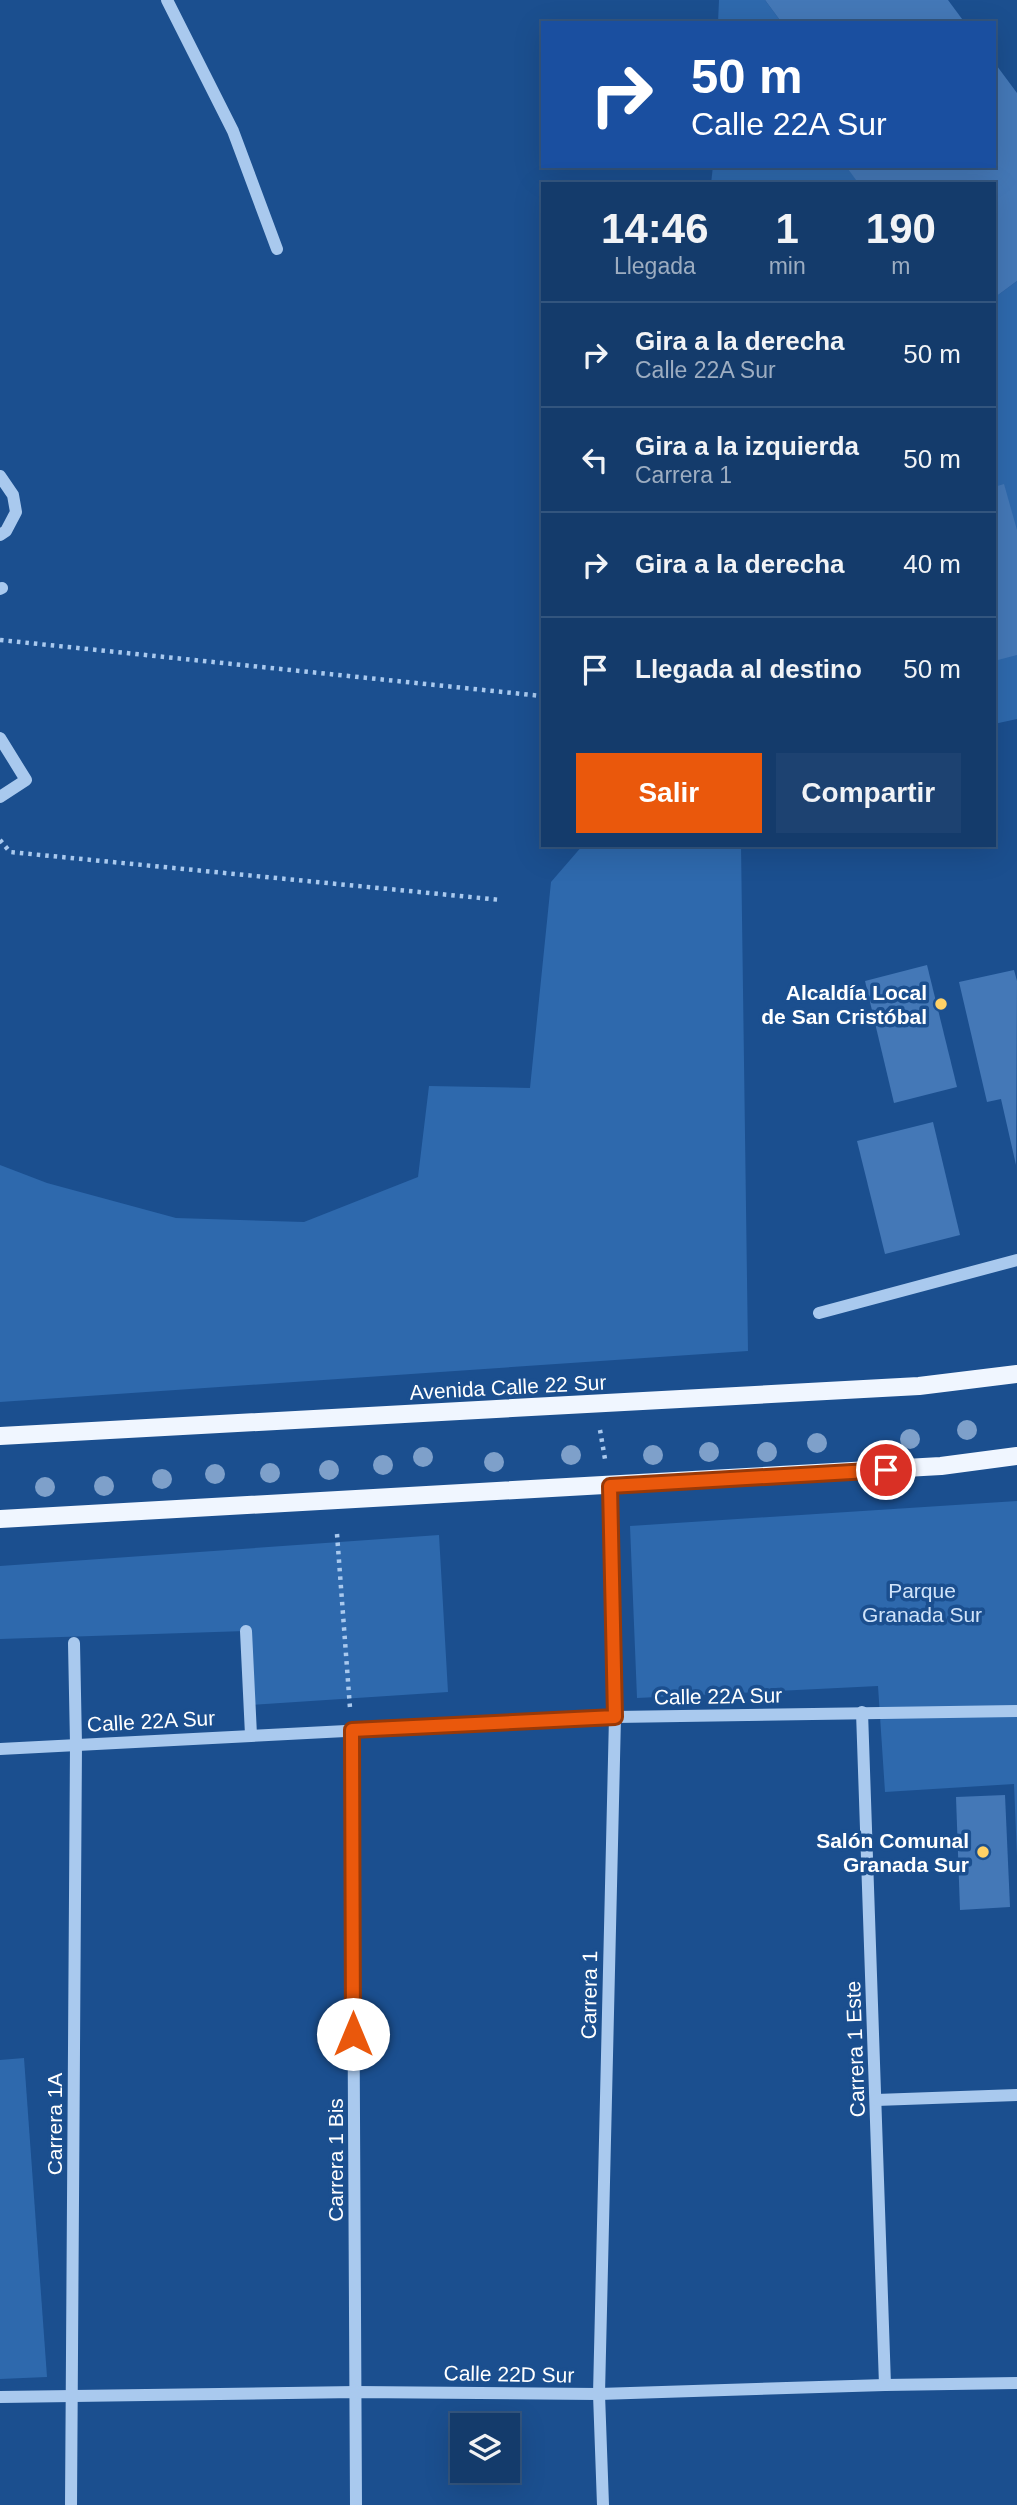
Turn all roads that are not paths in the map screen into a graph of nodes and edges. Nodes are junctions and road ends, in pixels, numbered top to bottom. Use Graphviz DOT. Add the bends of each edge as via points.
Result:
graph roads {
  1 [pos="167,0"];
  2 [pos="276,249"];
  3 [pos="0,476"];
  4 [pos="0,535"];
  5 [pos="0,738"];
  6 [pos="0,797"];
  7 [pos="1017,1260"];
  8 [pos="819,1313"];
  9 [pos="1017,1374"];
  10 [pos="0,1436"];
  11 [pos="1017,1456"];
  12 [pos="610,1486"];
  13 [pos="0,1520"];
  14 [pos="246,1630"];
  15 [pos="74,1643"];
  16 [pos="1017,1711"];
  17 [pos="862,1712"];
  18 [pos="615,1717"];
  19 [pos="352,1730"];
  20 [pos="251,1735"];
  21 [pos="76,1744"];
  22 [pos="0,1749"];
  23 [pos="1017,2095"];
  24 [pos="876,2100"];
  25 [pos="1017,2383"];
  26 [pos="886,2385"];
  27 [pos="356,2392"];
  28 [pos="599,2394"];
  29 [pos="71,2396"];
  30 [pos="0,2397"];
  31 [pos="71,2505"];
  32 [pos="356,2505"];
  33 [pos="603,2505"];
  1 -- 2 [label="street" via="233,131"];
  3 -- 4 [label="street" via="13,495 16,512"];
  5 -- 6 [label="street" via="26,780"];
  7 -- 8 [label="street"];
  9 -- 10 [label="main road, Avenida Calle 22 Sur" via="919,1387"];
  11 -- 12 [label="main road" via="941,1466"];
  12 -- 13 [label="main road"];
  12 -- 18 [label="street, Carrera 1"];
  14 -- 20 [label="street"];
  15 -- 21 [label="street, Carrera 1A"];
  16 -- 17 [label="street, Calle 22A Sur"];
  17 -- 18 [label="street, Calle 22A Sur"];
  17 -- 24 [label="street, Carrera 1 Este"];
  18 -- 19 [label="street, Calle 22A Sur"];
  18 -- 28 [label="street, Carrera 1"];
  19 -- 20 [label="street, Calle 22A Sur"];
  19 -- 27 [label="street, Carrera 1 Bis"];
  20 -- 21 [label="street, Calle 22A Sur"];
  21 -- 22 [label="street, Calle 22A Sur"];
  21 -- 29 [label="street, Carrera 1A"];
  23 -- 24 [label="street"];
  24 -- 26 [label="street, Carrera 1 Este"];
  25 -- 26 [label="street, Calle 22D Sur"];
  26 -- 28 [label="street, Calle 22D Sur"];
  27 -- 28 [label="street, Calle 22D Sur"];
  27 -- 29 [label="street, Calle 22D Sur"];
  27 -- 32 [label="street, Carrera 1 Bis"];
  28 -- 33 [label="street, Carrera 1"];
  29 -- 30 [label="street, Calle 22D Sur"];
  29 -- 31 [label="street, Carrera 1A"];
}
